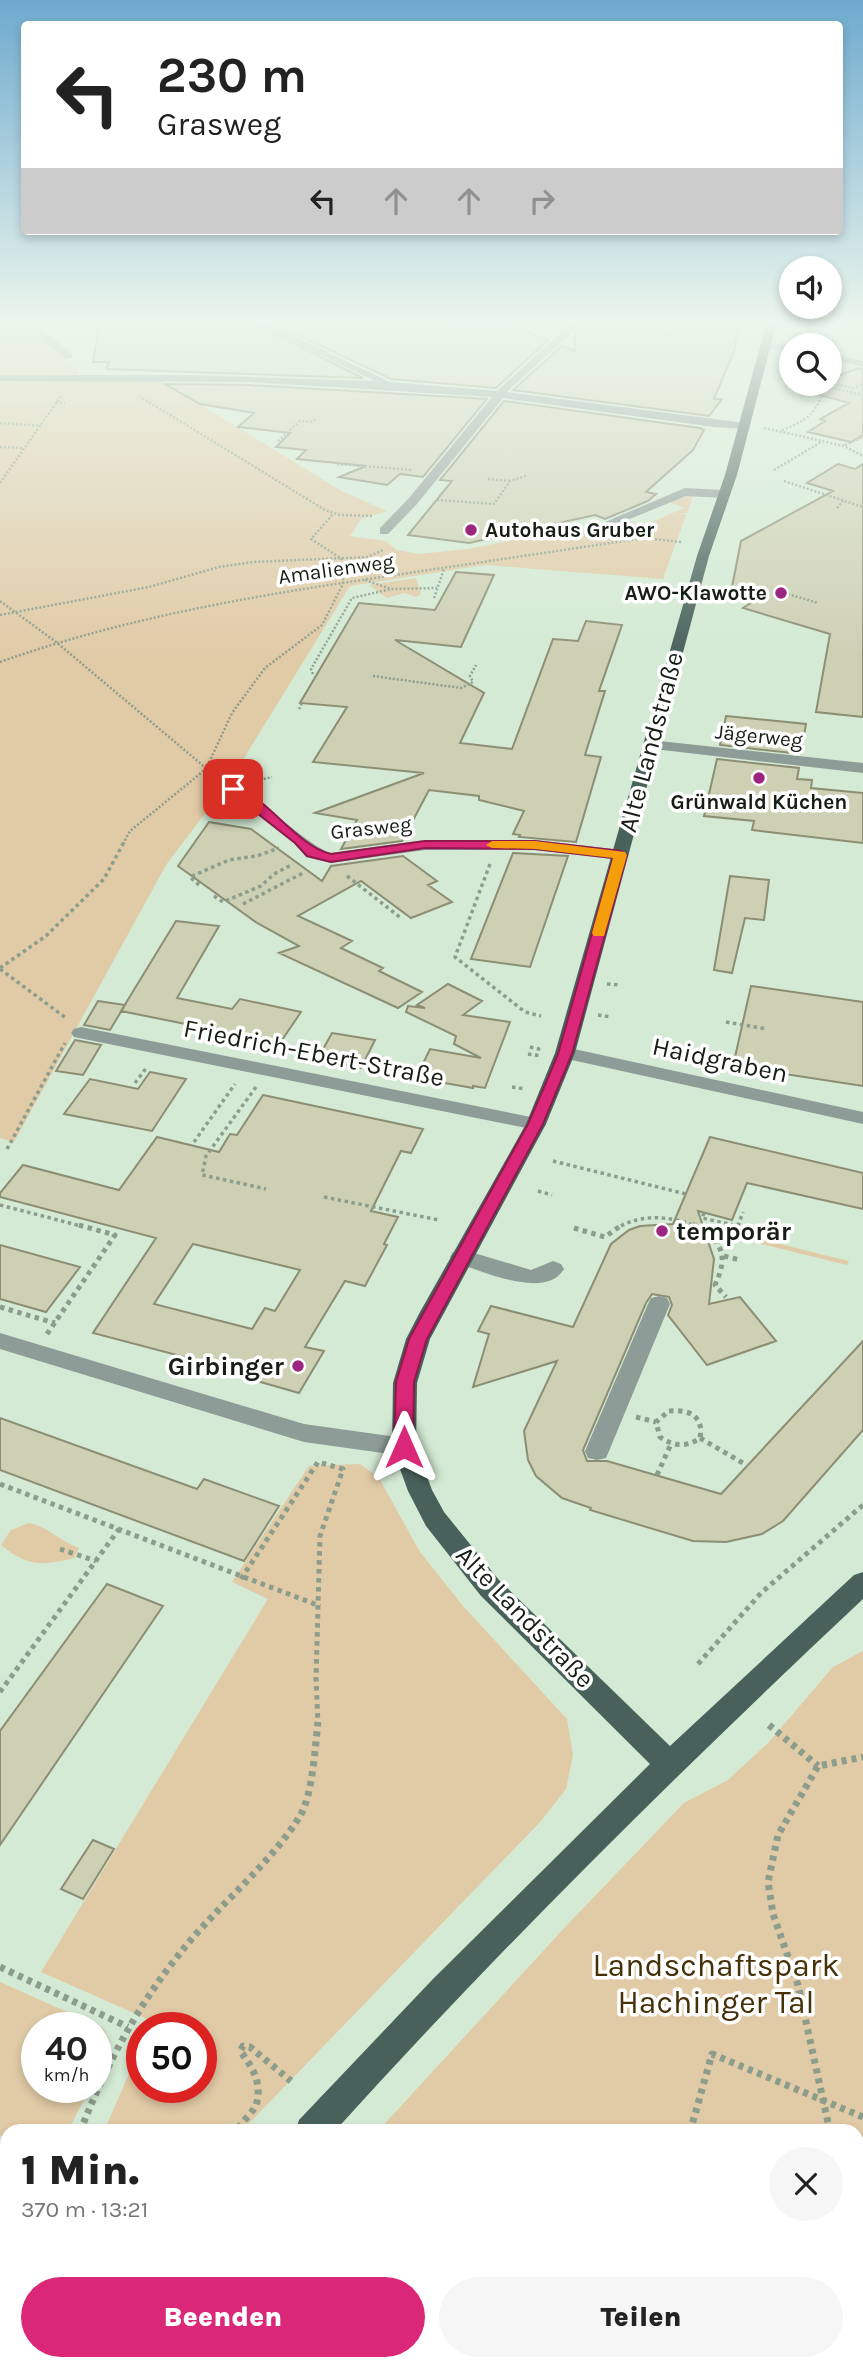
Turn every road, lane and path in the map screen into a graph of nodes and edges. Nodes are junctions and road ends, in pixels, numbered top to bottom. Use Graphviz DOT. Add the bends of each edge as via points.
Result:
graph roads {
  1 [pos="34,436"];
  2 [pos="199,436"];
  3 [pos="284,436"];
  4 [pos="466,436"];
  5 [pos="742,436"];
  6 [pos="804,436"];
  7 [pos="863,437"];
  8 [pos="278,441"];
  9 [pos="824,441"];
  10 [pos="844,446"];
  11 [pos="0,447"];
  12 [pos="24,448"];
  13 [pos="863,456"];
  14 [pos="337,464"];
  15 [pos="774,470"];
  16 [pos="436,472"];
  17 [pos="528,475"];
  18 [pos="488,479"];
  19 [pos="510,481"];
  20 [pos="784,481"];
  21 [pos="0,482"];
  22 [pos="724,494"];
  23 [pos="415,499"];
  24 [pos="843,501"];
  25 [pos="863,507"];
  26 [pos="837,508"];
  27 [pos="333,514"];
  28 [pos="396,519"];
  29 [pos="611,523"];
  30 [pos="384,531"];
  31 [pos="682,542"];
  32 [pos="342,559"];
  33 [pos="444,569"];
  34 [pos="365,580"];
  35 [pos="343,584"];
  36 [pos="391,589"];
  37 [pos="438,589"];
  38 [pos="788,594"];
  39 [pos="434,598"];
  40 [pos="0,601"];
  41 [pos="818,603"];
  42 [pos="15,610"];
  43 [pos="0,615"];
  44 [pos="56,642"];
  45 [pos="0,662"];
  46 [pos="476,666"];
  47 [pos="313,674"];
  48 [pos="373,676"];
  49 [pos="302,703"];
  50 [pos="299,709"];
  51 [pos="650,745"];
  52 [pos="863,768"];
  53 [pos="206,769"];
  54 [pos="233,789"];
  55 [pos="300,840"];
  56 [pos="312,853"];
  57 [pos="621,855"];
  58 [pos="331,858"];
  59 [pos="499,858"];
  60 [pos="199,885"];
  61 [pos="214,896"];
  62 [pos="243,904"];
  63 [pos="401,918"];
  64 [pos="0,968"];
  65 [pos="541,1016"];
  66 [pos="726,1022"];
  67 [pos="767,1028"];
  68 [pos="83,1031"];
  69 [pos="565,1054"];
  70 [pos="268,1071"];
  71 [pos="237,1082"];
  72 [pos="863,1118"];
  73 [pos="536,1124"];
  74 [pos="194,1142"];
  75 [pos="7,1149"];
  76 [pos="553,1161"];
  77 [pos="266,1189"];
  78 [pos="538,1191"];
  79 [pos="686,1194"];
  80 [pos="552,1195"];
  81 [pos="324,1197"];
  82 [pos="0,1205"];
  83 [pos="743,1212"];
  84 [pos="439,1220"];
  85 [pos="690,1223"];
  86 [pos="734,1225"];
  87 [pos="574,1228"];
  88 [pos="717,1242"];
  89 [pos="723,1256"];
  90 [pos="461,1257"];
  91 [pos="740,1260"];
  92 [pos="553,1269"];
  93 [pos="726,1297"];
  94 [pos="659,1304"];
  95 [pos="0,1307"];
  96 [pos="55,1323"];
  97 [pos="0,1341"];
  98 [pos="34,1351"];
  99 [pos="700,1438"];
  100 [pos="671,1444"];
  101 [pos="404,1447"];
  102 [pos="597,1451"];
  103 [pos="748,1466"];
  104 [pos="657,1475"];
  105 [pos="0,1485"];
  106 [pos="863,1505"];
  107 [pos="119,1530"];
  108 [pos="60,1549"];
  109 [pos="96,1561"];
  110 [pos="241,1578"];
  111 [pos="863,1583"];
  112 [pos="320,1606"];
  113 [pos="698,1664"];
  114 [pos="0,1692"];
  115 [pos="769,1725"];
  116 [pos="863,1757"];
  117 [pos="669,1764"];
  118 [pos="818,1766"];
  119 [pos="0,1967"];
  120 [pos="139,2012"];
  121 [pos="126,2026"];
  122 [pos="126,2031"];
  123 [pos="291,2081"];
  124 [pos="820,2099"];
  125 [pos="863,2117"];
  126 [pos="83,2124"];
  127 [pos="241,2124"];
  128 [pos="318,2124"];
  129 [pos="692,2124"];
  130 [pos="828,2124"];
  1 -- 12 [label="path"];
  2 -- 27 [label="path"];
  3 -- 8 [label="path"];
  4 -- 16 [label="street"];
  5 -- 22 [label="main road, Alte Landstraße"];
  6 -- 9 [label="path"];
  7 -- 10 [label="path"];
  9 -- 10 [label="path"];
  9 -- 15 [label="path"];
  10 -- 13 [label="path"];
  11 -- 12 [label="path"];
  12 -- 21 [label="path"];
  14 -- 16 [label="path"];
  16 -- 23 [label="street"];
  17 -- 19 [label="path"];
  18 -- 19 [label="path"];
  19 -- 23 [label="path" via="494,504"];
  20 -- 24 [label="path"];
  22 -- 29 [label="street" via="685,492"];
  22 -- 51 [label="main road, Alte Landstraße"];
  23 -- 28 [label="street"];
  24 -- 25 [label="path"];
  24 -- 26 [label="path"];
  27 -- 28 [label="path"];
  27 -- 32 [label="path" via="312,539"];
  28 -- 30 [label="street"];
  30 -- 32 [label="path" via="392,540 378,554"];
  31 -- 33 [label="path, Amalienweg" via="644,538"];
  32 -- 35 [label="path"];
  32 -- 42 [label="path" via="219,567 149,587"];
  33 -- 34 [label="path, Amalienweg"];
  33 -- 37 [label="path"];
  34 -- 35 [label="path, Amalienweg"];
  34 -- 36 [label="path"];
  35 -- 44 [label="path, Amalienweg" via="163,614"];
  35 -- 53 [label="path" via="322,625 265,668 232,713"];
  36 -- 37 [label="path"];
  36 -- 47 [label="path" via="352,598 311,669"];
  37 -- 39 [label="path"];
  38 -- 41 [label="path"];
  40 -- 42 [label="path"];
  42 -- 43 [label="path"];
  42 -- 44 [label="path"];
  44 -- 45 [label="path, Amalienweg"];
  44 -- 53 [label="path"];
  46 -- 48 [label="path" via="470,676 473,682 460,688"];
  49 -- 50 [label="path"];
  51 -- 52 [label="street, Jägerweg"];
  51 -- 57 [label="main road, Alte Landstraße"];
  53 -- 54 [label="path"];
  53 -- 64 [label="path" via="130,831 104,878 46,936"];
  54 -- 55 [label="street, Grasweg"];
  55 -- 56 [label="street, Grasweg"];
  55 -- 60 [label="path" via="257,856 229,860 190,877"];
  56 -- 58 [label="street, Grasweg"];
  56 -- 61 [label="path" via="261,886 223,902"];
  57 -- 58 [label="street, Grasweg" via="535,845 425,845"];
  57 -- 69 [label="main road, Alte Landstraße"];
  58 -- 62 [label="path"];
  58 -- 63 [label="path" via="343,873"];
  59 -- 65 [label="path" via="489,865 455,957 525,1012"];
  64 -- 68 [label="path"];
  66 -- 67 [label="path"];
  68 -- 70 [label="street, Friedrich-Ebert-Straße"];
  68 -- 75 [label="path"];
  69 -- 72 [label="street, Haidgraben"];
  69 -- 73 [label="main road, Alte Landstraße"];
  70 -- 73 [label="street, Friedrich-Ebert-Straße"];
  70 -- 77 [label="path" via="206,1156 202,1175"];
  71 -- 74 [label="path"];
  73 -- 90 [label="main road, Alte Landstraße"];
  76 -- 79 [label="path"];
  78 -- 80 [label="path"];
  81 -- 84 [label="path"];
  82 -- 96 [label="path" via="115,1236"];
  83 -- 88 [label="path" via="735,1233"];
  85 -- 86 [label="path" via="703,1215"];
  85 -- 87 [label="path" via="640,1218 605,1237"];
  85 -- 88 [label="path"];
  88 -- 89 [label="path"];
  89 -- 91 [label="path"];
  89 -- 93 [label="path" via="723,1272 715,1285"];
  90 -- 92 [label="street" via="533,1278"];
  90 -- 101 [label="main road, Alte Landstraße" via="431,1312 405,1382"];
  94 -- 102 [label="street"];
  95 -- 96 [label="path"];
  96 -- 98 [label="path"];
  97 -- 98 [label="street"];
  98 -- 101 [label="street" via="304,1433"];
  99 -- 100 [label="path" via="684,1445"];
  99 -- 100 [label="path" via="701,1422 684,1410 663,1413 653,1422"];
  99 -- 103 [label="path"];
  100 -- 104 [label="path"];
  101 -- 117 [label="main road, Alte Landstraße" via="419,1491 435,1519 490,1588"];
  105 -- 107 [label="path"];
  106 -- 113 [label="path" via="761,1593"];
  107 -- 109 [label="path"];
  107 -- 110 [label="path"];
  108 -- 109 [label="path"];
  109 -- 114 [label="path"];
  110 -- 112 [label="path"];
  110 -- 112 [label="path" via="318,1462 344,1469 320,1536"];
  111 -- 117 [label="main road"];
  112 -- 120 [label="path" via="318,1720 313,1768 301,1814 181,1952"];
  115 -- 118 [label="path"];
  116 -- 118 [label="path"];
  117 -- 128 [label="main road" via="500,1930"];
  118 -- 124 [label="path" via="790,1808 772,1850 768,1883 771,1909 792,1964"];
  119 -- 121 [label="path"];
  122 -- 126 [label="path"];
  123 -- 127 [label="path" via="243,2046 240,2051 255,2070 256,2105"];
  124 -- 125 [label="path"];
  124 -- 129 [label="path" via="712,2054"];
  124 -- 130 [label="path"];
}
